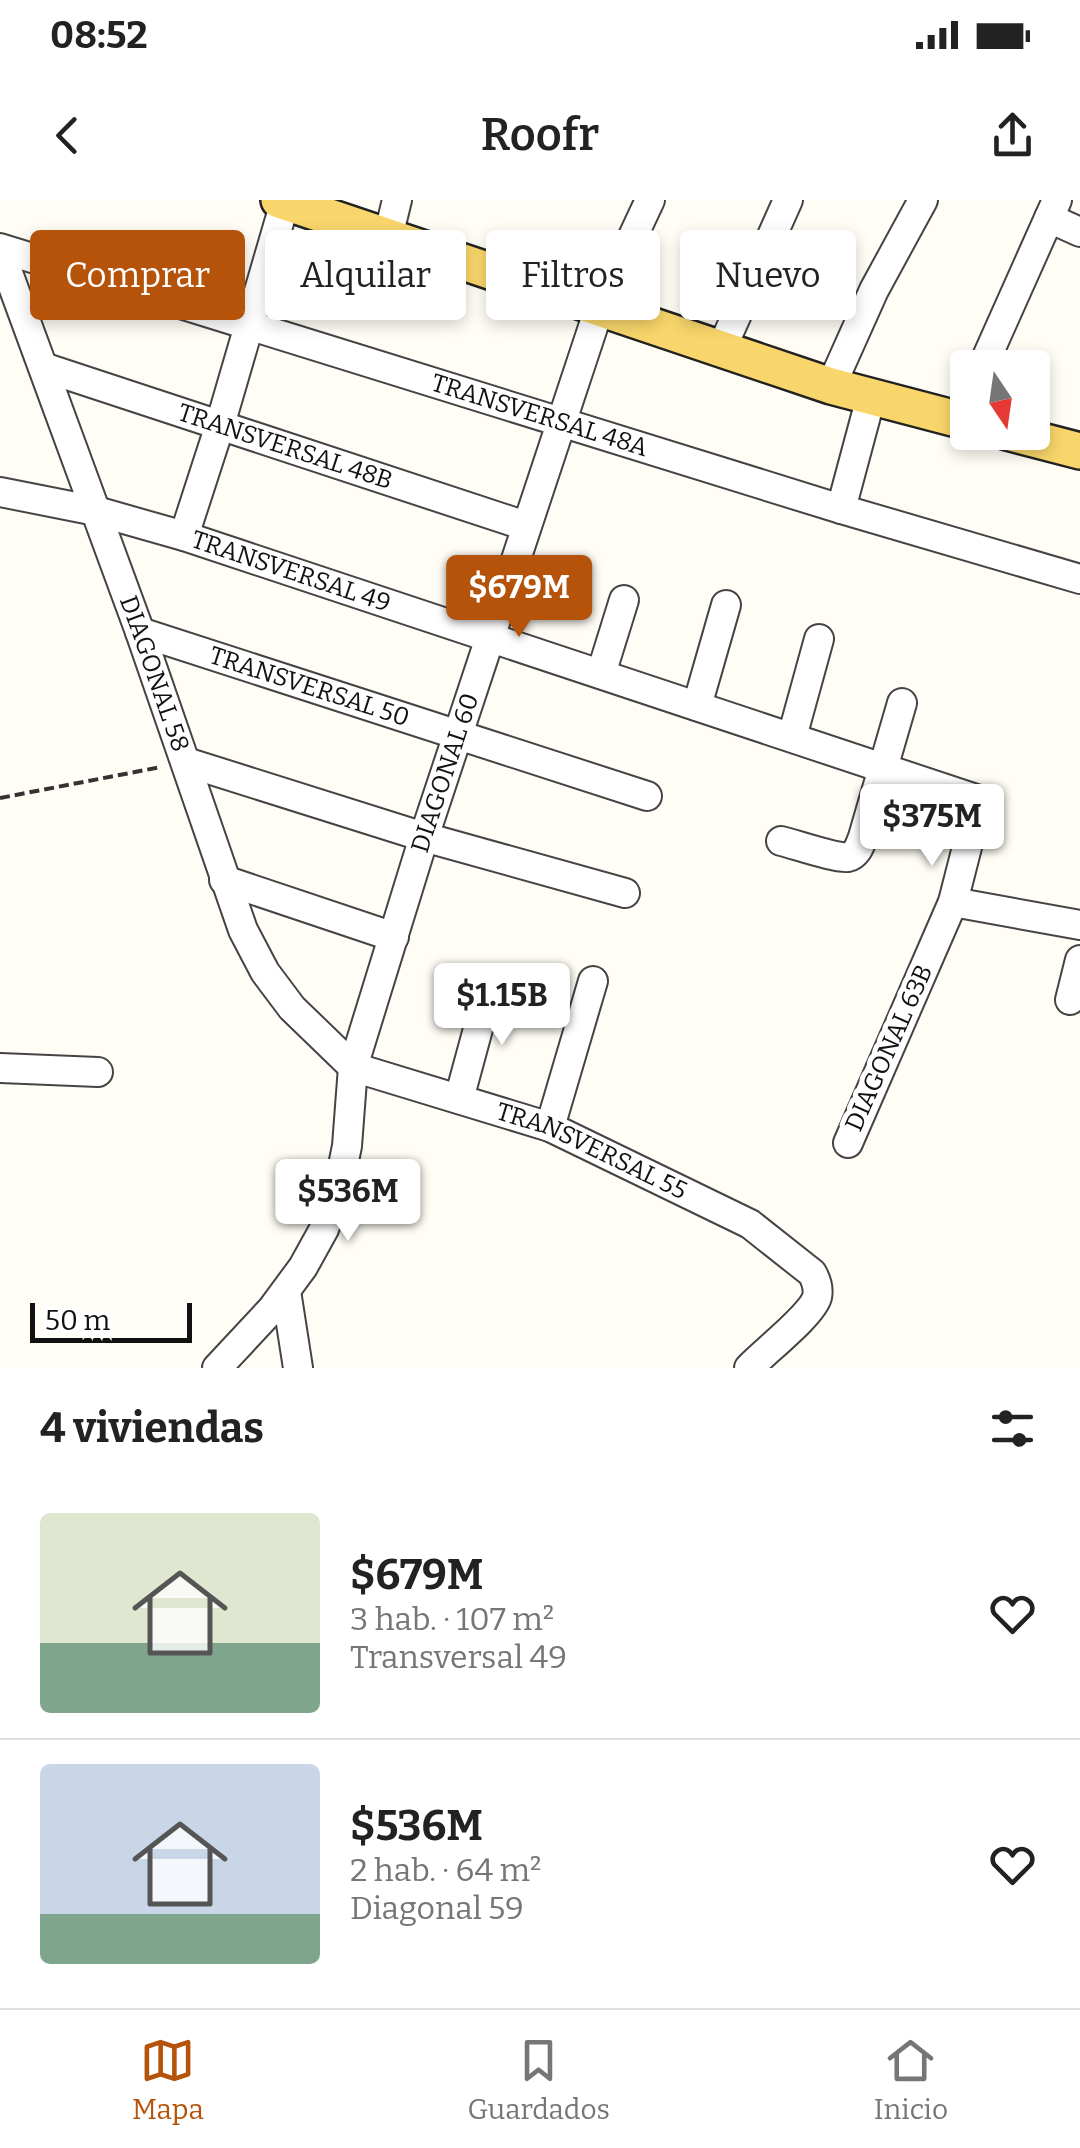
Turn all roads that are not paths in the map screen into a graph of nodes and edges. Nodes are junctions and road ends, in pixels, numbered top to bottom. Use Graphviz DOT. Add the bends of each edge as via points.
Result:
graph roads {
  1 [pos="397,200"];
  2 [pos="650,200"];
  3 [pos="788,200"];
  4 [pos="923,200"];
  5 [pos="282,201"];
  6 [pos="1053,209"];
  7 [pos="367,230"];
  8 [pos="390,230"];
  9 [pos="636,230"];
  10 [pos="1080,232"];
  11 [pos="0,250"];
  12 [pos="595,320"];
  13 [pos="634,320"];
  14 [pos="250,325"];
  15 [pos="721,350"];
  16 [pos="990,350"];
  17 [pos="43,366"];
  18 [pos="831,386"];
  19 [pos="872,398"];
  20 [pos="950,412"];
  21 [pos="563,421"];
  22 [pos="220,425"];
  23 [pos="1050,443"];
  24 [pos="1080,451"];
  25 [pos="0,492"];
  26 [pos="841,509"];
  27 [pos="96,511"];
  28 [pos="526,526"];
  29 [pos="184,536"];
  30 [pos="1080,579"];
  31 [pos="624,600"];
  32 [pos="726,605"];
  33 [pos="140,632"];
  34 [pos="490,637"];
  35 [pos="819,639"];
  36 [pos="601,674"];
  37 [pos="902,702"];
  38 [pos="697,706"];
  39 [pos="458,736"];
  40 [pos="792,737"];
  41 [pos="186,762"];
  42 [pos="884,768"];
  43 [pos="647,796"];
  44 [pos="980,800"];
  45 [pos="424,837"];
  46 [pos="781,840"];
  47 [pos="224,880"];
  48 [pos="625,893"];
  49 [pos="952,902"];
  50 [pos="1080,925"];
  51 [pos="394,937"];
  52 [pos="1080,960"];
  53 [pos="593,981"];
  54 [pos="490,982"];
  55 [pos="1070,1000"];
  56 [pos="353,1067"];
  57 [pos="0,1068"];
  58 [pos="98,1072"];
  59 [pos="459,1099"];
  60 [pos="550,1127"];
  61 [pos="848,1142"];
  62 [pos="286,1291"];
  63 [pos="217,1368"];
  64 [pos="298,1368"];
  65 [pos="749,1368"];
  1 -- 8 [label="street"];
  2 -- 9 [label="street, DIAGONAL 60"];
  3 -- 15 [label="street"];
  4 -- 18 [label="street"];
  5 -- 7 [label="main road"];
  5 -- 14 [label="street"];
  6 -- 10 [label="street"];
  6 -- 16 [label="street"];
  11 -- 14 [label="street, TRANSVERSAL 48A"];
  11 -- 17 [label="street, DIAGONAL 58"];
  12 -- 21 [label="street, DIAGONAL 60"];
  13 -- 15 [label="main road"];
  14 -- 21 [label="street, TRANSVERSAL 48A"];
  14 -- 22 [label="street"];
  15 -- 18 [label="main road"];
  17 -- 22 [label="street, TRANSVERSAL 48B"];
  17 -- 27 [label="street, DIAGONAL 58"];
  18 -- 19 [label="main road"];
  19 -- 20 [label="main road"];
  19 -- 26 [label="street"];
  21 -- 26 [label="street, TRANSVERSAL 48A"];
  21 -- 28 [label="street, DIAGONAL 60"];
  22 -- 28 [label="street, TRANSVERSAL 48B"];
  22 -- 29 [label="street"];
  23 -- 24 [label="main road"];
  25 -- 27 [label="street, TRANSVERSAL 49"];
  26 -- 30 [label="street, TRANSVERSAL 48A"];
  27 -- 29 [label="street, TRANSVERSAL 49"];
  27 -- 33 [label="street, DIAGONAL 58"];
  28 -- 34 [label="street, DIAGONAL 60"];
  29 -- 34 [label="street, TRANSVERSAL 49"];
  31 -- 36 [label="street"];
  32 -- 38 [label="street"];
  33 -- 39 [label="street, TRANSVERSAL 50"];
  33 -- 41 [label="street, DIAGONAL 58"];
  34 -- 36 [label="street, TRANSVERSAL 49"];
  34 -- 39 [label="street, DIAGONAL 60"];
  35 -- 40 [label="street"];
  36 -- 38 [label="street, TRANSVERSAL 49"];
  37 -- 42 [label="street"];
  38 -- 40 [label="street, TRANSVERSAL 49"];
  39 -- 43 [label="street, TRANSVERSAL 50"];
  39 -- 45 [label="street, DIAGONAL 60"];
  40 -- 42 [label="street, TRANSVERSAL 49"];
  41 -- 45 [label="street"];
  41 -- 47 [label="street, DIAGONAL 58"];
  42 -- 44 [label="street, TRANSVERSAL 49"];
  42 -- 46 [label="street" via="854,854 837,856"];
  44 -- 49 [label="street, DIAGONAL 63B"];
  45 -- 48 [label="street"];
  45 -- 51 [label="street, DIAGONAL 60"];
  47 -- 51 [label="street"];
  47 -- 56 [label="street, DIAGONAL 58" via="265,972"];
  49 -- 50 [label="street"];
  49 -- 61 [label="street, DIAGONAL 63B"];
  51 -- 56 [label="street, DIAGONAL 60"];
  52 -- 55 [label="street"];
  53 -- 60 [label="street"];
  54 -- 59 [label="street"];
  56 -- 59 [label="street, TRANSVERSAL 55"];
  56 -- 62 [label="street, DIAGONAL 60" via="338,1190 324,1229"];
  57 -- 58 [label="street"];
  59 -- 60 [label="street, TRANSVERSAL 55"];
  60 -- 65 [label="street, TRANSVERSAL 55" via="750,1224 812,1273 817,1296 810,1310"];
  62 -- 63 [label="street, DIAGONAL 60"];
  62 -- 64 [label="street"];
}
